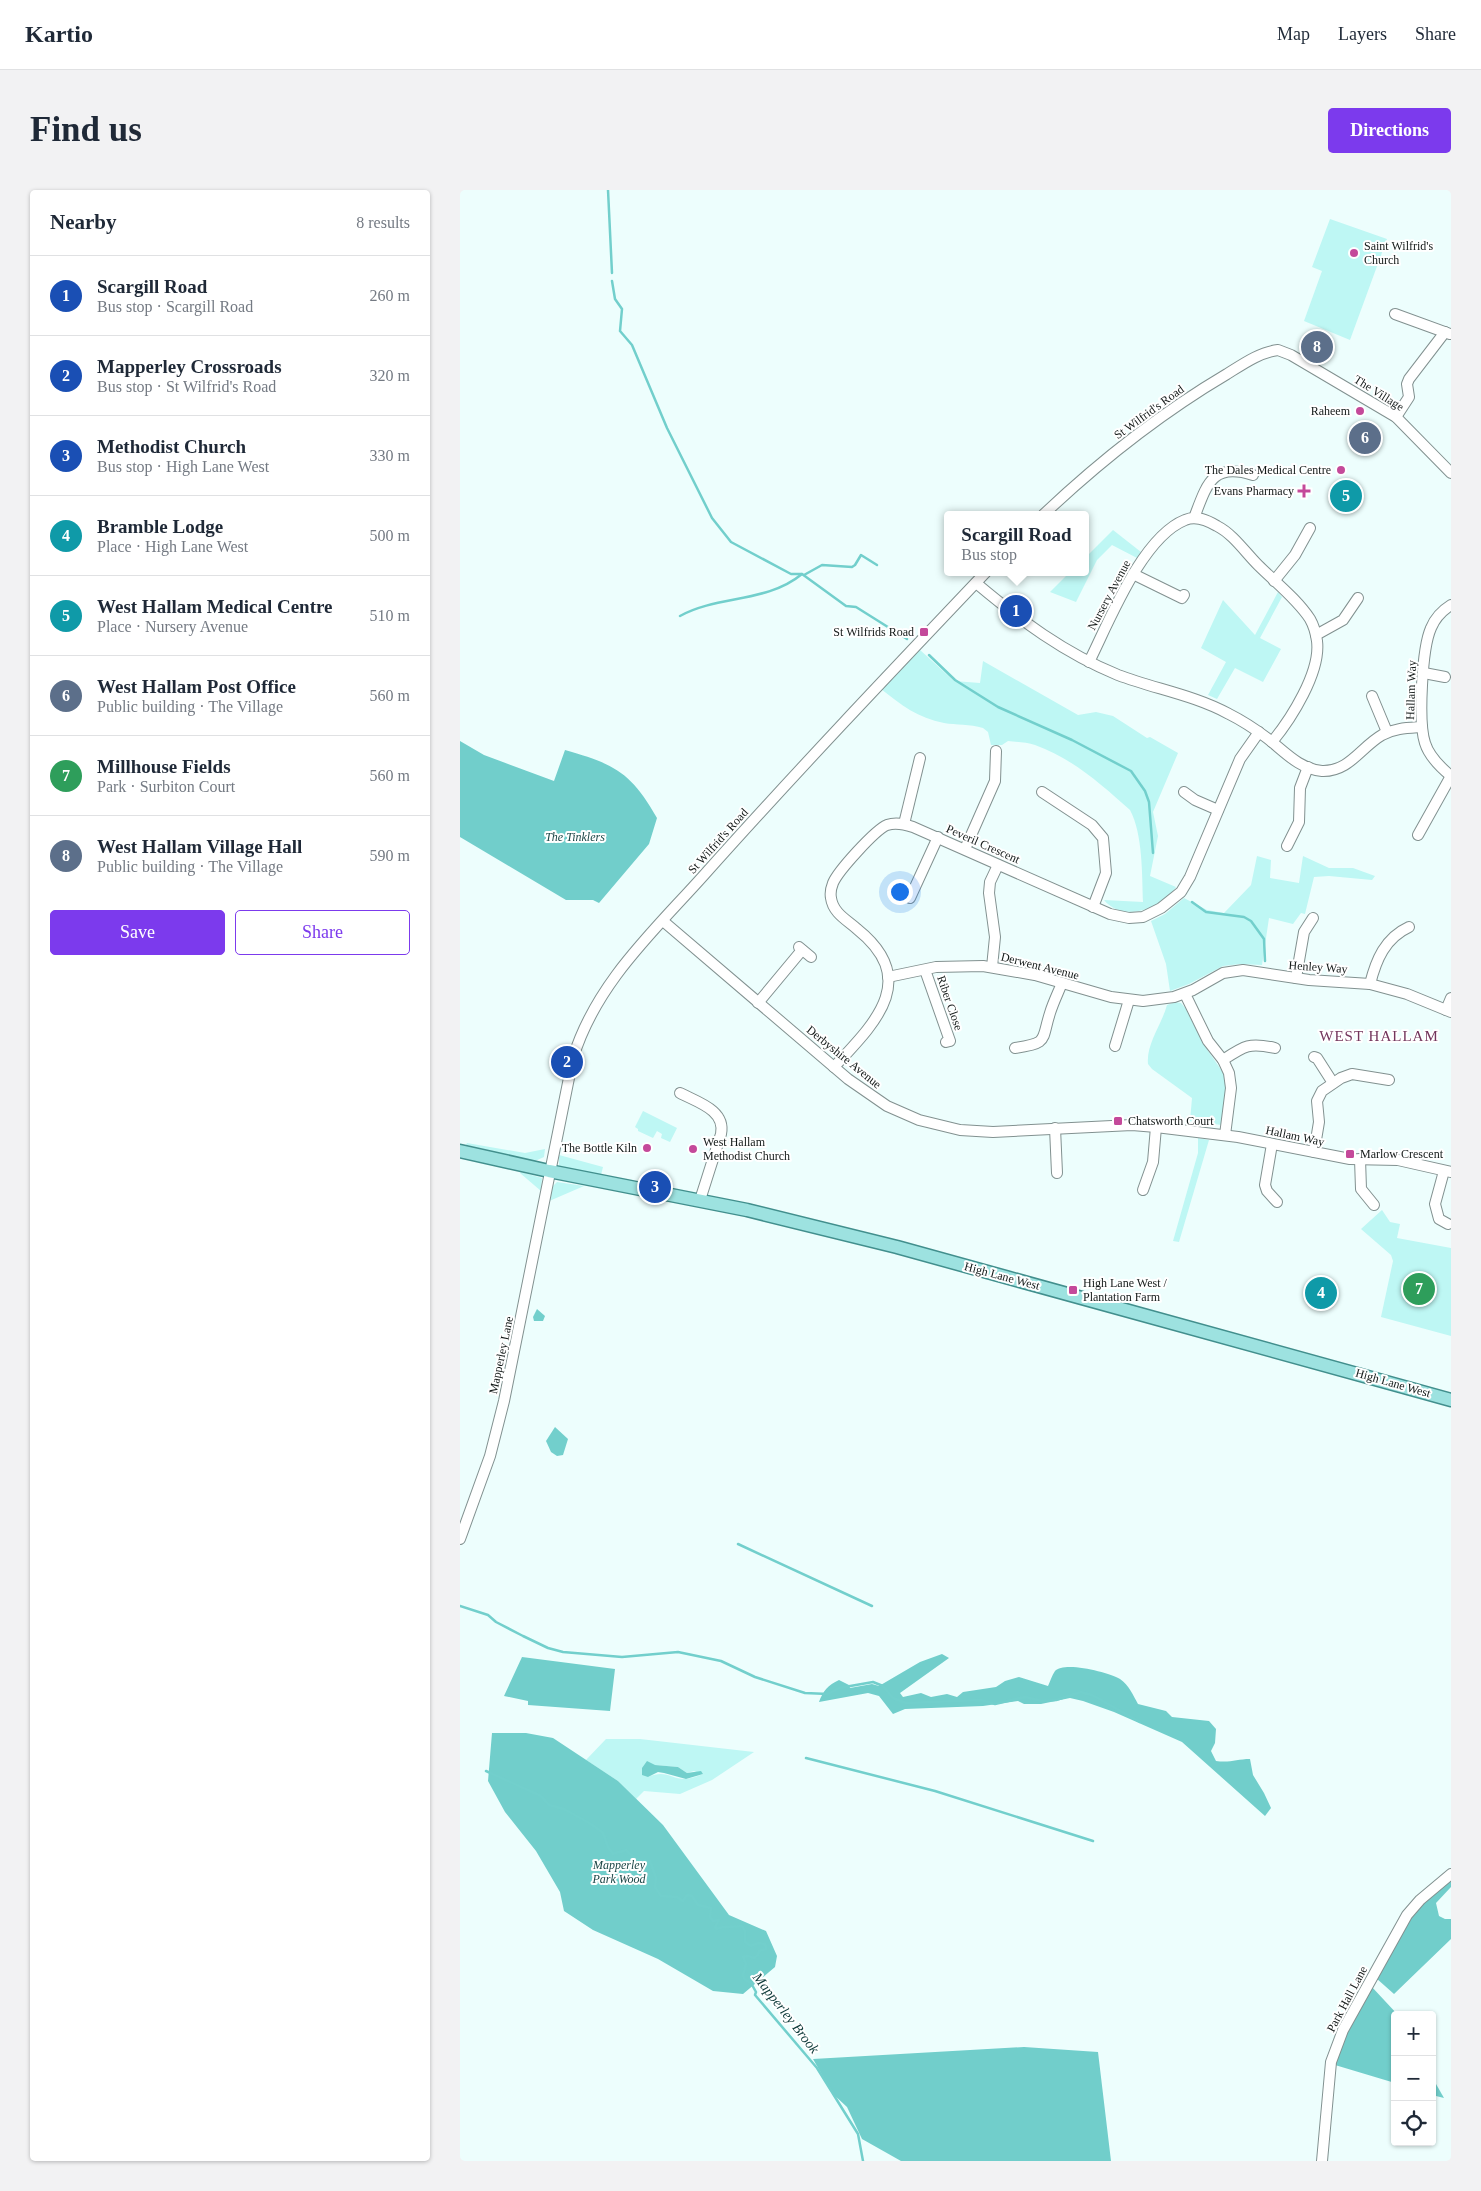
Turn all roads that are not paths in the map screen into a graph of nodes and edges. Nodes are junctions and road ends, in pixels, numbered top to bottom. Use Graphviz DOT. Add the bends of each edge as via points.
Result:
graph roads {
  1 [pos="1401,313"];
  2 [pos="1448,333"];
  3 [pos="1282,350"];
  4 [pos="1396,417"];
  5 [pos="1451,473"];
  6 [pos="1254,475"];
  7 [pos="1048,511"];
  8 [pos="1194,518"];
  9 [pos="1305,532"];
  10 [pos="1133,574"];
  11 [pos="982,576"];
  12 [pos="1274,581"];
  13 [pos="976,583"];
  14 [pos="1184,595"];
  15 [pos="1354,600"];
  16 [pos="1451,604"];
  17 [pos="1316,635"];
  18 [pos="1089,662"];
  19 [pos="1424,672"];
  20 [pos="1445,677"];
  21 [pos="1372,696"];
  22 [pos="1422,727"];
  23 [pos="1259,732"];
  24 [pos="1387,732"];
  25 [pos="1272,742"];
  26 [pos="996,750"];
  27 [pos="921,757"];
  28 [pos="1308,767"];
  29 [pos="1451,776"];
  30 [pos="1184,789"];
  31 [pos="1042,792"];
  32 [pos="1218,810"];
  33 [pos="904,824"];
  34 [pos="1418,834"];
  35 [pos="938,837"];
  36 [pos="1286,846"];
  37 [pos="965,850"];
  38 [pos="998,865"];
  39 [pos="915,893"];
  40 [pos="1093,907"];
  41 [pos="663,921"];
  42 [pos="1308,921"];
  43 [pos="1403,928"];
  44 [pos="811,957"];
  45 [pos="992,967"];
  46 [pos="925,970"];
  47 [pos="888,978"];
  48 [pos="1296,978"];
  49 [pos="1062,983"];
  50 [pos="1370,984"];
  51 [pos="1185,994"];
  52 [pos="1451,998"];
  53 [pos="1129,1000"];
  54 [pos="758,1003"];
  55 [pos="1449,1011"];
  56 [pos="946,1042"];
  57 [pos="1115,1046"];
  58 [pos="1015,1048"];
  59 [pos="1275,1048"];
  60 [pos="1314,1058"];
  61 [pos="1223,1060"];
  62 [pos="834,1068"];
  63 [pos="1389,1080"];
  64 [pos="1333,1083"];
  65 [pos="680,1093"];
  66 [pos="1156,1127"];
  67 [pos="1055,1128"];
  68 [pos="1225,1135"];
  69 [pos="1272,1144"];
  70 [pos="460,1151"];
  71 [pos="1314,1152"];
  72 [pos="1360,1159"];
  73 [pos="549,1171"];
  74 [pos="1447,1172"];
  75 [pos="1057,1173"];
  76 [pos="1143,1190"];
  77 [pos="700,1200"];
  78 [pos="1277,1202"];
  79 [pos="1374,1205"];
  80 [pos="1442,1224"];
  81 [pos="1451,1400"];
  82 [pos="460,1539"];
  83 [pos="1451,1874"];
  84 [pos="1322,2161"];
  1 -- 2 [label="street"];
  2 -- 4 [label="street" via="1409,379 1407,400"];
  3 -- 4 [label="street, The Village"];
  3 -- 7 [label="street, St Wilfrid's Road" via="1250,360 1208,385 1126,444"];
  4 -- 5 [label="street, The Village"];
  6 -- 8 [label="street" via="1234,470 1218,474 1206,489"];
  8 -- 10 [label="street, Nursery Avenue" via="1180,522 1163,536"];
  8 -- 12 [label="street" via="1221,528"];
  9 -- 12 [label="street" via="1293,558"];
  10 -- 14 [label="street" via="1182,598"];
  10 -- 18 [label="street, Nursery Avenue"];
  11 -- 13 [label="street, St Wilfrid's Road"];
  12 -- 17 [label="street" via="1307,615"];
  13 -- 18 [label="street" via="1029,626"];
  13 -- 41 [label="street, St Wilfrid's Road"];
  15 -- 17 [label="street" via="1340,623"];
  16 -- 19 [label="street, Hallam Way" via="1431,628 1425,649"];
  17 -- 25 [label="street" via="1316,656 1302,698"];
  18 -- 23 [label="street" via="1210,705"];
  19 -- 20 [label="street"];
  19 -- 22 [label="street, Hallam Way"];
  21 -- 24 [label="street" via="1380,705"];
  22 -- 24 [label="street"];
  22 -- 29 [label="street, Hallam Way" via="1430,754"];
  23 -- 25 [label="street"];
  23 -- 32 [label="street, Peveril Crescent" via="1240,759"];
  24 -- 28 [label="street" via="1340,768 1323,771"];
  25 -- 28 [label="street" via="1287,756"];
  26 -- 37 [label="street" via="991,765 994,784"];
  27 -- 33 [label="street"];
  28 -- 36 [label="street" via="1300,788 1298,835"];
  29 -- 34 [label="street" via="1428,826"];
  30 -- 32 [label="street" via="1195,800"];
  31 -- 40 [label="street" via="1056,796 1103,838 1106,872"];
  32 -- 40 [label="street, Peveril Crescent" via="1187,883 1168,904 1136,918 1116,916"];
  33 -- 35 [label="street, Peveril Crescent"];
  33 -- 47 [label="street" via="889,824 877,831 836,877 831,891 838,914 878,948"];
  35 -- 37 [label="street, Peveril Crescent"];
  35 -- 39 [label="street"];
  37 -- 38 [label="street, Peveril Crescent"];
  38 -- 40 [label="street, Peveril Crescent"];
  38 -- 45 [label="street" via="989,893 995,937"];
  41 -- 54 [label="street, Derbyshire Avenue"];
  41 -- 73 [label="street, St Wilfrid's Road" via="609,983 588,1019 569,1072"];
  42 -- 48 [label="street"];
  43 -- 50 [label="street" via="1382,950"];
  44 -- 54 [label="street" via="800,948"];
  45 -- 46 [label="street, Derwent Avenue" via="962,965"];
  45 -- 49 [label="street, Derwent Avenue"];
  46 -- 47 [label="street, Derwent Avenue"];
  46 -- 56 [label="street, Riber Close" via="950,1041"];
  47 -- 62 [label="street" via="886,997 878,1017"];
  48 -- 50 [label="street, Henley Way"];
  48 -- 51 [label="street, Henley Way" via="1235,970"];
  49 -- 53 [label="street, Derwent Avenue"];
  49 -- 58 [label="street" via="1044,1037 1035,1044"];
  50 -- 55 [label="street, Henley Way" via="1407,994"];
  51 -- 53 [label="street, Derwent Avenue" via="1155,1000"];
  51 -- 61 [label="street" via="1211,1046"];
  52 -- 55 [label="street"];
  53 -- 57 [label="street"];
  54 -- 62 [label="street, Derbyshire Avenue"];
  59 -- 61 [label="street" via="1250,1045"];
  60 -- 64 [label="street"];
  61 -- 68 [label="street" via="1231,1088"];
  62 -- 67 [label="street, Derbyshire Avenue" via="887,1106 937,1126 993,1132"];
  63 -- 64 [label="street" via="1352,1074"];
  64 -- 71 [label="street" via="1317,1101 1319,1122"];
  65 -- 77 [label="street" via="700,1108 718,1115 722,1130"];
  66 -- 67 [label="street, Derbyshire Avenue"];
  66 -- 68 [label="street, Derbyshire Avenue"];
  66 -- 76 [label="street" via="1153,1162"];
  67 -- 75 [label="street" via="1061,1156"];
  68 -- 69 [label="street, Hallam Way"];
  69 -- 71 [label="street, Hallam Way"];
  69 -- 78 [label="street" via="1265,1181 1267,1196"];
  70 -- 73 [label="main road, High Lane West"];
  71 -- 72 [label="street, Hallam Way"];
  72 -- 74 [label="street, Hallam Way" via="1393,1159"];
  72 -- 79 [label="street" via="1361,1189"];
  73 -- 77 [label="main road, High Lane West"];
  73 -- 82 [label="street, Mapperley Lane" via="504,1401 490,1456"];
  74 -- 80 [label="street" via="1435,1204"];
  77 -- 81 [label="main road, High Lane West" via="907,1250"];
  83 -- 84 [label="street, Park Hall Lane" via="1407,1915 1342,2030 1331,2062"];
}
